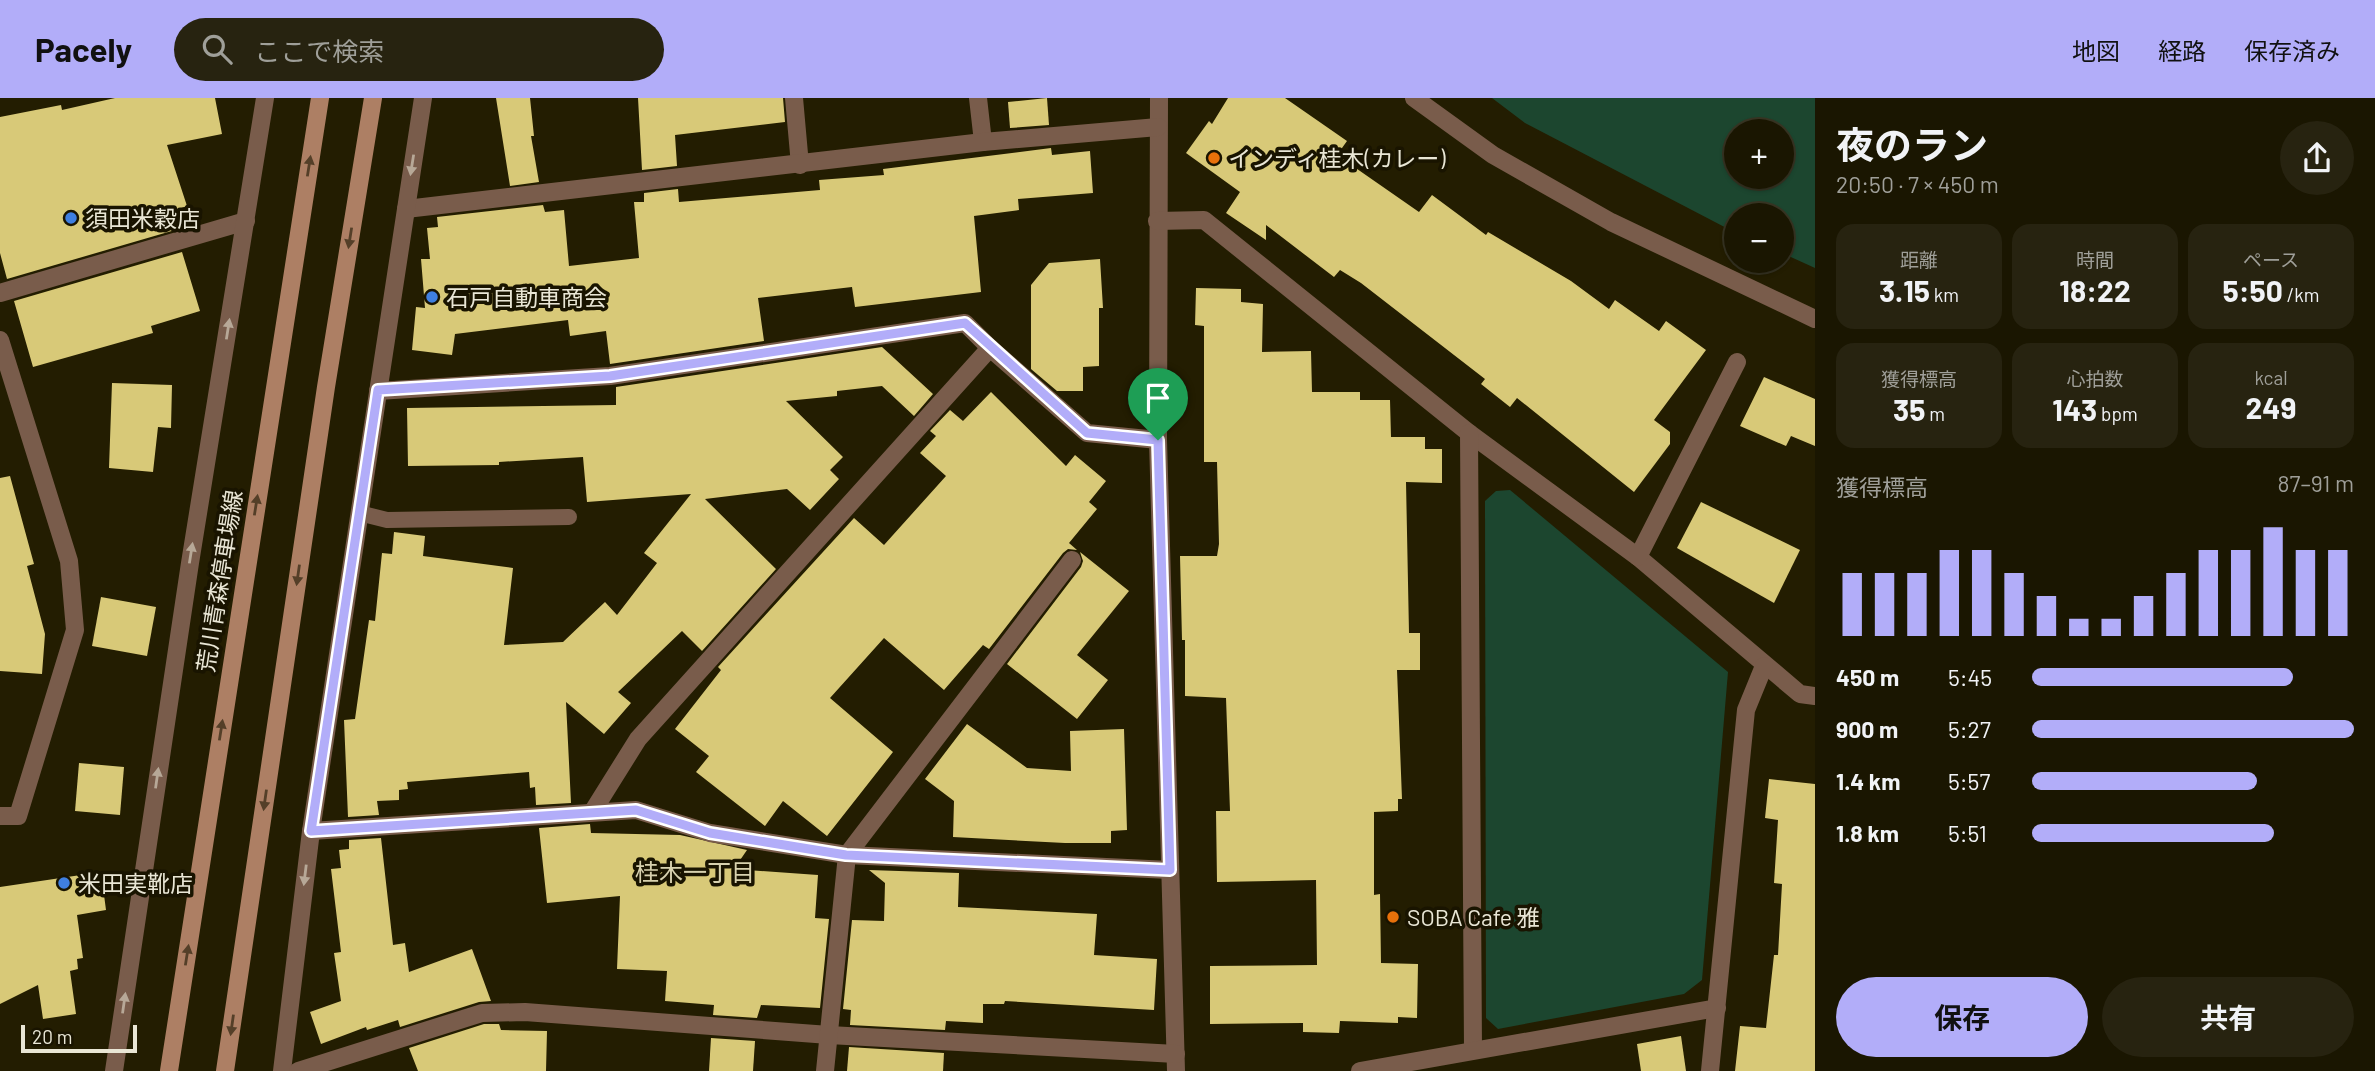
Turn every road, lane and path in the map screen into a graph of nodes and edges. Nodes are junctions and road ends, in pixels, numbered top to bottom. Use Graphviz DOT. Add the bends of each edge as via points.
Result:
graph roads {
  1 [pos="265,98"];
  2 [pos="320,98"];
  3 [pos="373,98"];
  4 [pos="423,98"];
  5 [pos="794,98"];
  6 [pos="978,98"];
  7 [pos="1159,98"];
  8 [pos="1414,98"];
  9 [pos="1157,127"];
  10 [pos="983,142"];
  11 [pos="800,165"];
  12 [pos="406,209"];
  13 [pos="246,221"];
  14 [pos="1157,221"];
  15 [pos="0,293"];
  16 [pos="1815,319"];
  17 [pos="0,340"];
  18 [pos="990,348"];
  19 [pos="1737,362"];
  20 [pos="378,390"];
  21 [pos="1469,433"];
  22 [pos="1158,440"];
  23 [pos="359,513"];
  24 [pos="569,517"];
  25 [pos="1638,557"];
  26 [pos="1073,560"];
  27 [pos="1764,666"];
  28 [pos="1815,696"];
  29 [pos="593,811"];
  30 [pos="0,816"];
  31 [pos="311,831"];
  32 [pos="846,855"];
  33 [pos="1170,870"];
  34 [pos="1717,1008"];
  35 [pos="829,1035"];
  36 [pos="1473,1050"];
  37 [pos="1176,1062"];
  38 [pos="114,1071"];
  39 [pos="169,1071"];
  40 [pos="225,1071"];
  41 [pos="282,1071"];
  42 [pos="298,1071"];
  43 [pos="825,1071"];
  44 [pos="1360,1071"];
  45 [pos="1710,1071"];
  1 -- 13 [label="street"];
  39 -- 2 [label="main road, 荒川青森停車場線, one-way"];
  3 -- 40 [label="main road, one-way"];
  4 -- 12 [label="street, one-way"];
  5 -- 11 [label="street"];
  6 -- 10 [label="street"];
  7 -- 9 [label="street"];
  8 -- 16 [label="street" via="1493,155 1611,222"];
  9 -- 10 [label="street"];
  9 -- 14 [label="street"];
  10 -- 11 [label="street"];
  11 -- 12 [label="street"];
  12 -- 20 [label="street"];
  13 -- 15 [label="street"];
  38 -- 13 [label="street, one-way"];
  14 -- 21 [label="street" via="1204,220"];
  14 -- 22 [label="street"];
  17 -- 30 [label="street" via="69,561 75,630 18,817"];
  18 -- 20 [label="street" via="965,323 610,376"];
  18 -- 22 [label="street" via="1087,433"];
  18 -- 29 [label="street" via="638,739"];
  19 -- 25 [label="street"];
  20 -- 23 [label="street"];
  21 -- 25 [label="street"];
  21 -- 36 [label="street"];
  22 -- 33 [label="street"];
  23 -- 24 [label="lane" via="387,520"];
  23 -- 31 [label="street"];
  25 -- 27 [label="street"];
  26 -- 32 [label="street"];
  27 -- 28 [label="street" via="1800,694"];
  27 -- 34 [label="street" via="1746,710"];
  29 -- 31 [label="street"];
  29 -- 32 [label="street" via="636,810 710,833"];
  31 -- 41 [label="street, one-way"];
  32 -- 33 [label="street"];
  32 -- 35 [label="street"];
  33 -- 37 [label="street"];
  34 -- 36 [label="street"];
  34 -- 45 [label="street"];
  35 -- 37 [label="street"];
  35 -- 42 [label="street" via="525,1012 482,1013"];
  35 -- 43 [label="street"];
  36 -- 44 [label="street"];
}
